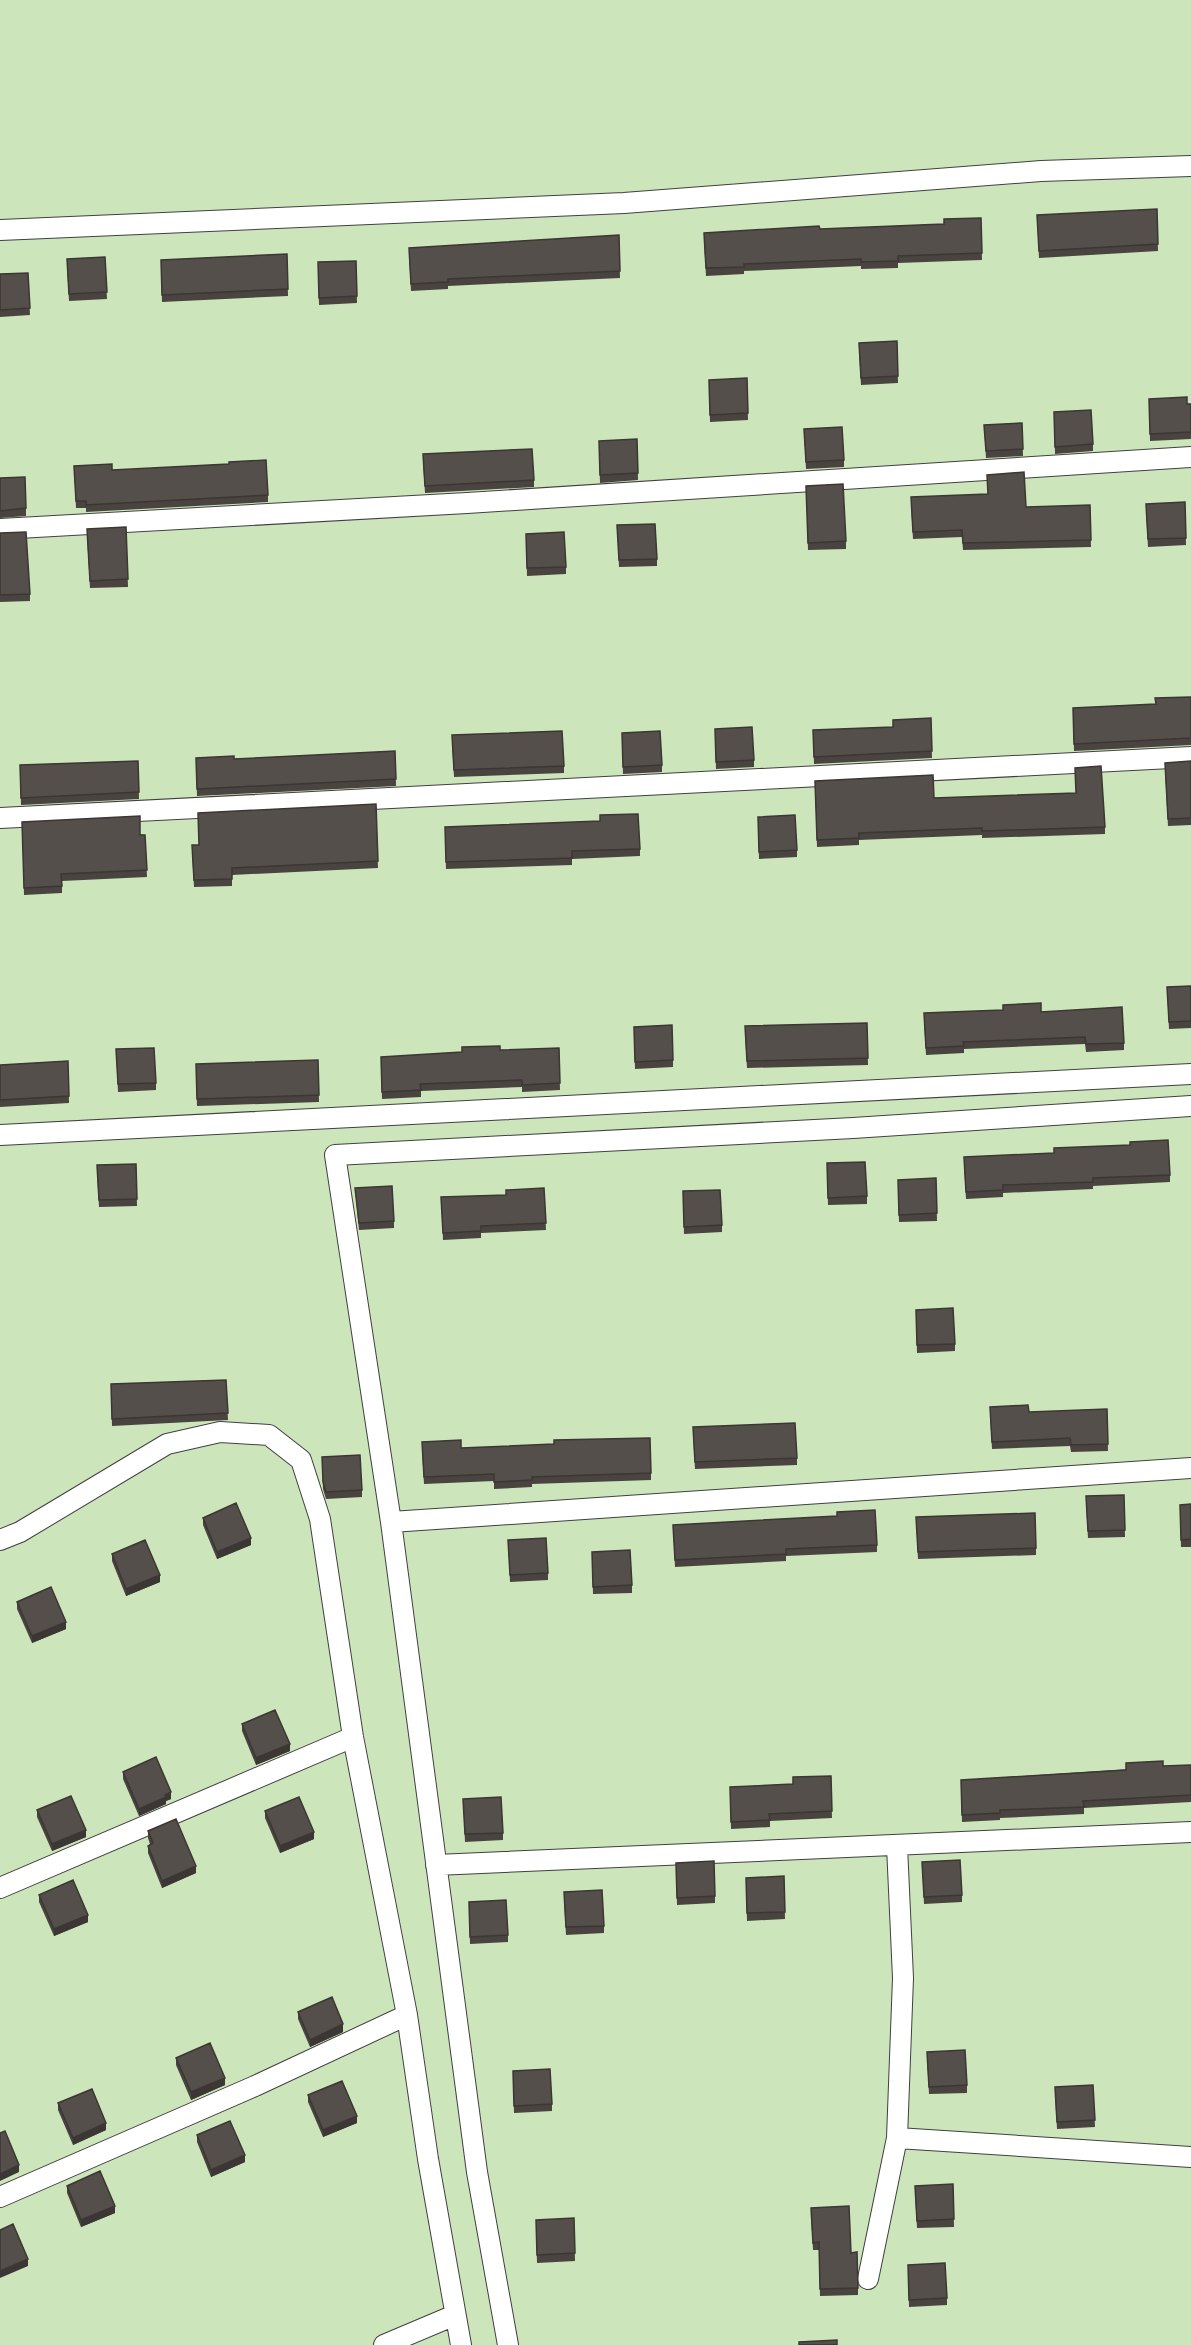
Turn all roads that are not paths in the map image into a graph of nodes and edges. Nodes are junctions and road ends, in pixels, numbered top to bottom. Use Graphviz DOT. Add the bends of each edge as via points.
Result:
graph roads {
  1 [pos="1191,166"];
  2 [pos="0,230"];
  3 [pos="1191,458"];
  4 [pos="0,529"];
  5 [pos="1191,757"];
  6 [pos="0,818"];
  7 [pos="1191,1074"];
  8 [pos="1191,1106"];
  9 [pos="0,1135"];
  10 [pos="1191,1468"];
  11 [pos="391,1522"];
  12 [pos="0,1540"];
  13 [pos="352,1737"];
  14 [pos="1191,1832"];
  15 [pos="897,1846"];
  16 [pos="436,1865"];
  17 [pos="0,1888"];
  18 [pos="407,2015"];
  19 [pos="897,2138"];
  20 [pos="1191,2157"];
  21 [pos="0,2197"];
  22 [pos="868,2279"];
  23 [pos="455,2315"];
  24 [pos="384,2345"];
  25 [pos="462,2345"];
  26 [pos="507,2345"];
  1 -- 2 [label="lane" via="1041,171 624,203"];
  3 -- 4 [label="lane"];
  5 -- 6 [label="lane"];
  7 -- 9 [label="lane"];
  8 -- 11 [label="lane" via="335,1155"];
  10 -- 11 [label="lane"];
  11 -- 16 [label="lane"];
  12 -- 13 [label="lane" via="20,1532 167,1444 220,1432 269,1435 301,1460 320,1518"];
  13 -- 17 [label="lane"];
  13 -- 18 [label="lane"];
  14 -- 15 [label="lane"];
  15 -- 16 [label="lane"];
  15 -- 19 [label="lane" via="903,1978"];
  16 -- 26 [label="lane" via="477,2172"];
  18 -- 21 [label="lane"];
  18 -- 23 [label="lane"];
  19 -- 20 [label="lane"];
  19 -- 22 [label="lane"];
  23 -- 24 [label="lane"];
  23 -- 25 [label="lane"];
}
